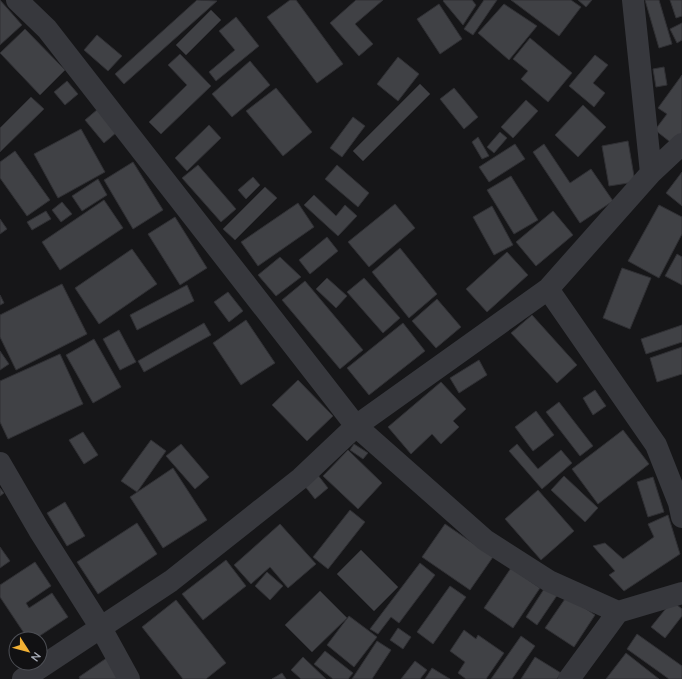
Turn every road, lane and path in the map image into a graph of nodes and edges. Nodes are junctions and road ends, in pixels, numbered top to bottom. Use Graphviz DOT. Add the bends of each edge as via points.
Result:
graph roads {
  1 [pos="17,0"];
  2 [pos="633,0"];
  3 [pos="682,144"];
  4 [pos="651,173"];
  5 [pos="548,289"];
  6 [pos="356,426"];
  7 [pos="0,463"];
  8 [pos="682,518"];
  9 [pos="682,593"];
  10 [pos="618,612"];
  11 [pos="102,628"];
  12 [pos="23,679"];
  13 [pos="128,679"];
  14 [pos="569,679"];
  1 -- 6 [label="street" via="47,29"];
  2 -- 4 [label="street"];
  3 -- 4 [label="street"];
  4 -- 5 [label="street"];
  5 -- 6 [label="street"];
  5 -- 8 [label="street" via="656,445 679,503"];
  6 -- 10 [label="street" via="485,540 549,581"];
  6 -- 11 [label="street" via="301,478 171,581"];
  7 -- 11 [label="street" via="39,530"];
  9 -- 10 [label="street"];
  10 -- 14 [label="street"];
  11 -- 12 [label="street"];
  11 -- 13 [label="street"];
}
